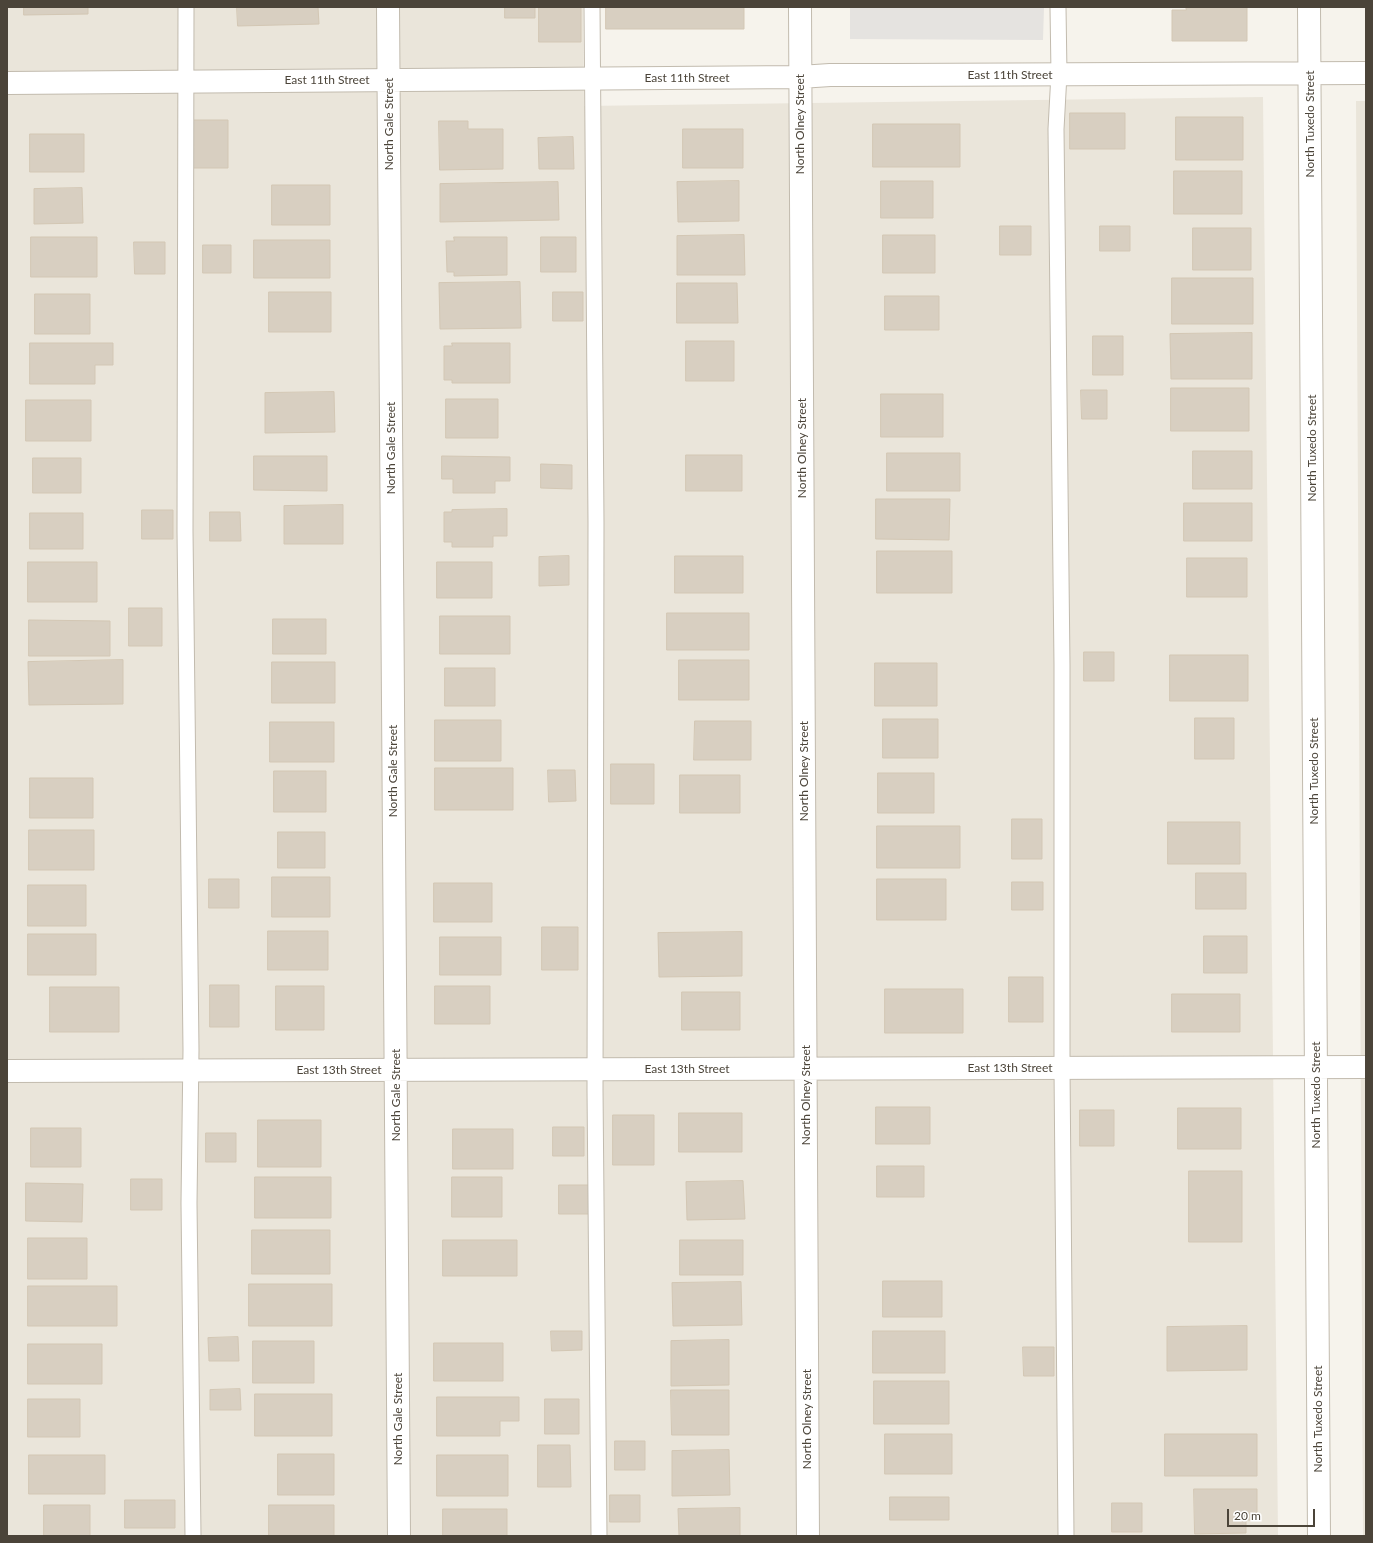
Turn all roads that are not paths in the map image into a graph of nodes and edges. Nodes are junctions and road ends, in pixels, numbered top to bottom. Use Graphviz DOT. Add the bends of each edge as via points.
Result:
graph roads {
  1 [pos="186,7"];
  2 [pos="388,7"];
  3 [pos="592,7"];
  4 [pos="800,7"];
  5 [pos="1058,7"];
  6 [pos="1309,7"];
  7 [pos="1059,74"];
  8 [pos="1310,74"];
  9 [pos="1366,74"];
  10 [pos="800,77"];
  11 [pos="592,79"];
  12 [pos="389,80"];
  13 [pos="185,81"];
  14 [pos="7,83"];
  15 [pos="1316,1067"];
  16 [pos="1366,1067"];
  17 [pos="806,1068"];
  18 [pos="1062,1068"];
  19 [pos="595,1069"];
  20 [pos="191,1070"];
  21 [pos="395,1070"];
  22 [pos="7,1071"];
  23 [pos="193,1536"];
  24 [pos="399,1536"];
  25 [pos="599,1536"];
  26 [pos="808,1536"];
  27 [pos="1066,1536"];
  28 [pos="1319,1536"];
  1 -- 13 [label="lane"];
  2 -- 12 [label="street, North Gale Street"];
  3 -- 11 [label="lane"];
  4 -- 10 [label="street, North Olney Street"];
  5 -- 7 [label="lane"];
  6 -- 8 [label="street, North Tuxedo Street"];
  7 -- 8 [label="street, East 11th Street"];
  7 -- 10 [label="street, East 11th Street"];
  7 -- 18 [label="lane" via="1056,129 1062,665"];
  8 -- 9 [label="street, East 11th Street"];
  8 -- 15 [label="street, North Tuxedo Street"];
  10 -- 11 [label="street, East 11th Street"];
  10 -- 17 [label="street, North Olney Street"];
  11 -- 12 [label="street, East 11th Street"];
  11 -- 19 [label="lane" via="596,523"];
  12 -- 13 [label="street, East 11th Street"];
  12 -- 21 [label="street, North Gale Street"];
  13 -- 14 [label="street, East 11th Street"];
  13 -- 20 [label="lane" via="185,531"];
  15 -- 16 [label="street, East 13th Street"];
  15 -- 18 [label="street, East 13th Street"];
  15 -- 28 [label="street, North Tuxedo Street"];
  17 -- 18 [label="street, East 13th Street"];
  17 -- 19 [label="street, East 13th Street"];
  17 -- 26 [label="street, North Olney Street"];
  18 -- 27 [label="lane"];
  19 -- 21 [label="street, East 13th Street"];
  19 -- 25 [label="lane"];
  20 -- 21 [label="street, East 13th Street"];
  20 -- 22 [label="street, East 13th Street"];
  20 -- 23 [label="lane" via="189,1203"];
  21 -- 24 [label="street, North Gale Street"];
}
